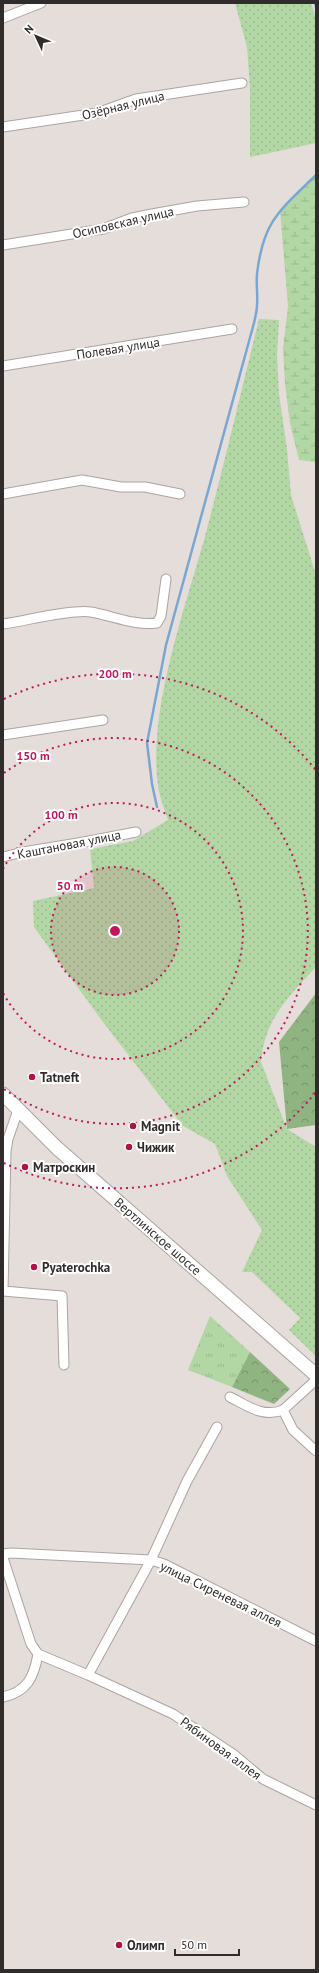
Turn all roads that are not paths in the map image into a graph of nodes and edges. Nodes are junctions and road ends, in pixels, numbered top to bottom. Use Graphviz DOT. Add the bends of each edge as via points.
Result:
graph roads {
  1 [pos="40,3"];
  2 [pos="18,7"];
  3 [pos="3,18"];
  4 [pos="242,83"];
  5 [pos="3,127"];
  6 [pos="244,202"];
  7 [pos="3,245"];
  8 [pos="232,329"];
  9 [pos="3,366"];
  10 [pos="3,494"];
  11 [pos="180,494"];
  12 [pos="166,579"];
  13 [pos="3,624"];
  14 [pos="103,720"];
  15 [pos="3,734"];
  16 [pos="136,832"];
  17 [pos="3,857"];
  18 [pos="3,1094"];
  19 [pos="18,1110"];
  20 [pos="3,1291"];
  21 [pos="64,1365"];
  22 [pos="316,1375"];
  23 [pos="316,1380"];
  24 [pos="230,1397"];
  25 [pos="283,1410"];
  26 [pos="217,1427"];
  27 [pos="316,1450"];
  28 [pos="3,1554"];
  29 [pos="3,1558"];
  30 [pos="151,1560"];
  31 [pos="316,1641"];
  32 [pos="38,1654"];
  33 [pos="88,1674"];
  34 [pos="3,1697"];
  35 [pos="316,1805"];
  1 -- 2 [label="street"];
  2 -- 3 [label="street"];
  4 -- 5 [label="street, Озёрная улица" via="136,100 97,113"];
  6 -- 7 [label="street, Осиповская улица" via="197,206 152,214 132,218 103,229"];
  8 -- 9 [label="street, Полевая улица"];
  10 -- 11 [label="street" via="82,480"];
  12 -- 13 [label="street" via="161,616 157,623 84,612"];
  14 -- 15 [label="street"];
  16 -- 17 [label="street, Каштановая улица"];
  18 -- 19 [label="main road, Вертлинское шоссе"];
  19 -- 20 [label="street" via="6,1151"];
  19 -- 22 [label="main road, Вертлинское шоссе" via="57,1148"];
  20 -- 21 [label="street" via="62,1296"];
  23 -- 25 [label="street"];
  24 -- 25 [label="street" via="263,1413 272,1414"];
  25 -- 27 [label="street" via="293,1430"];
  26 -- 30 [label="street" via="187,1481"];
  28 -- 30 [label="street, улица Сиреневая аллея"];
  29 -- 32 [label="street" via="32,1644"];
  30 -- 31 [label="street, улица Сиреневая аллея" via="164,1564"];
  30 -- 33 [label="street"];
  32 -- 33 [label="street, Рябиновая аллея"];
  32 -- 34 [label="street" via="35,1670 27,1685 20,1691"];
  33 -- 35 [label="street, Рябиновая аллея" via="173,1714 233,1754 263,1779"];
}
